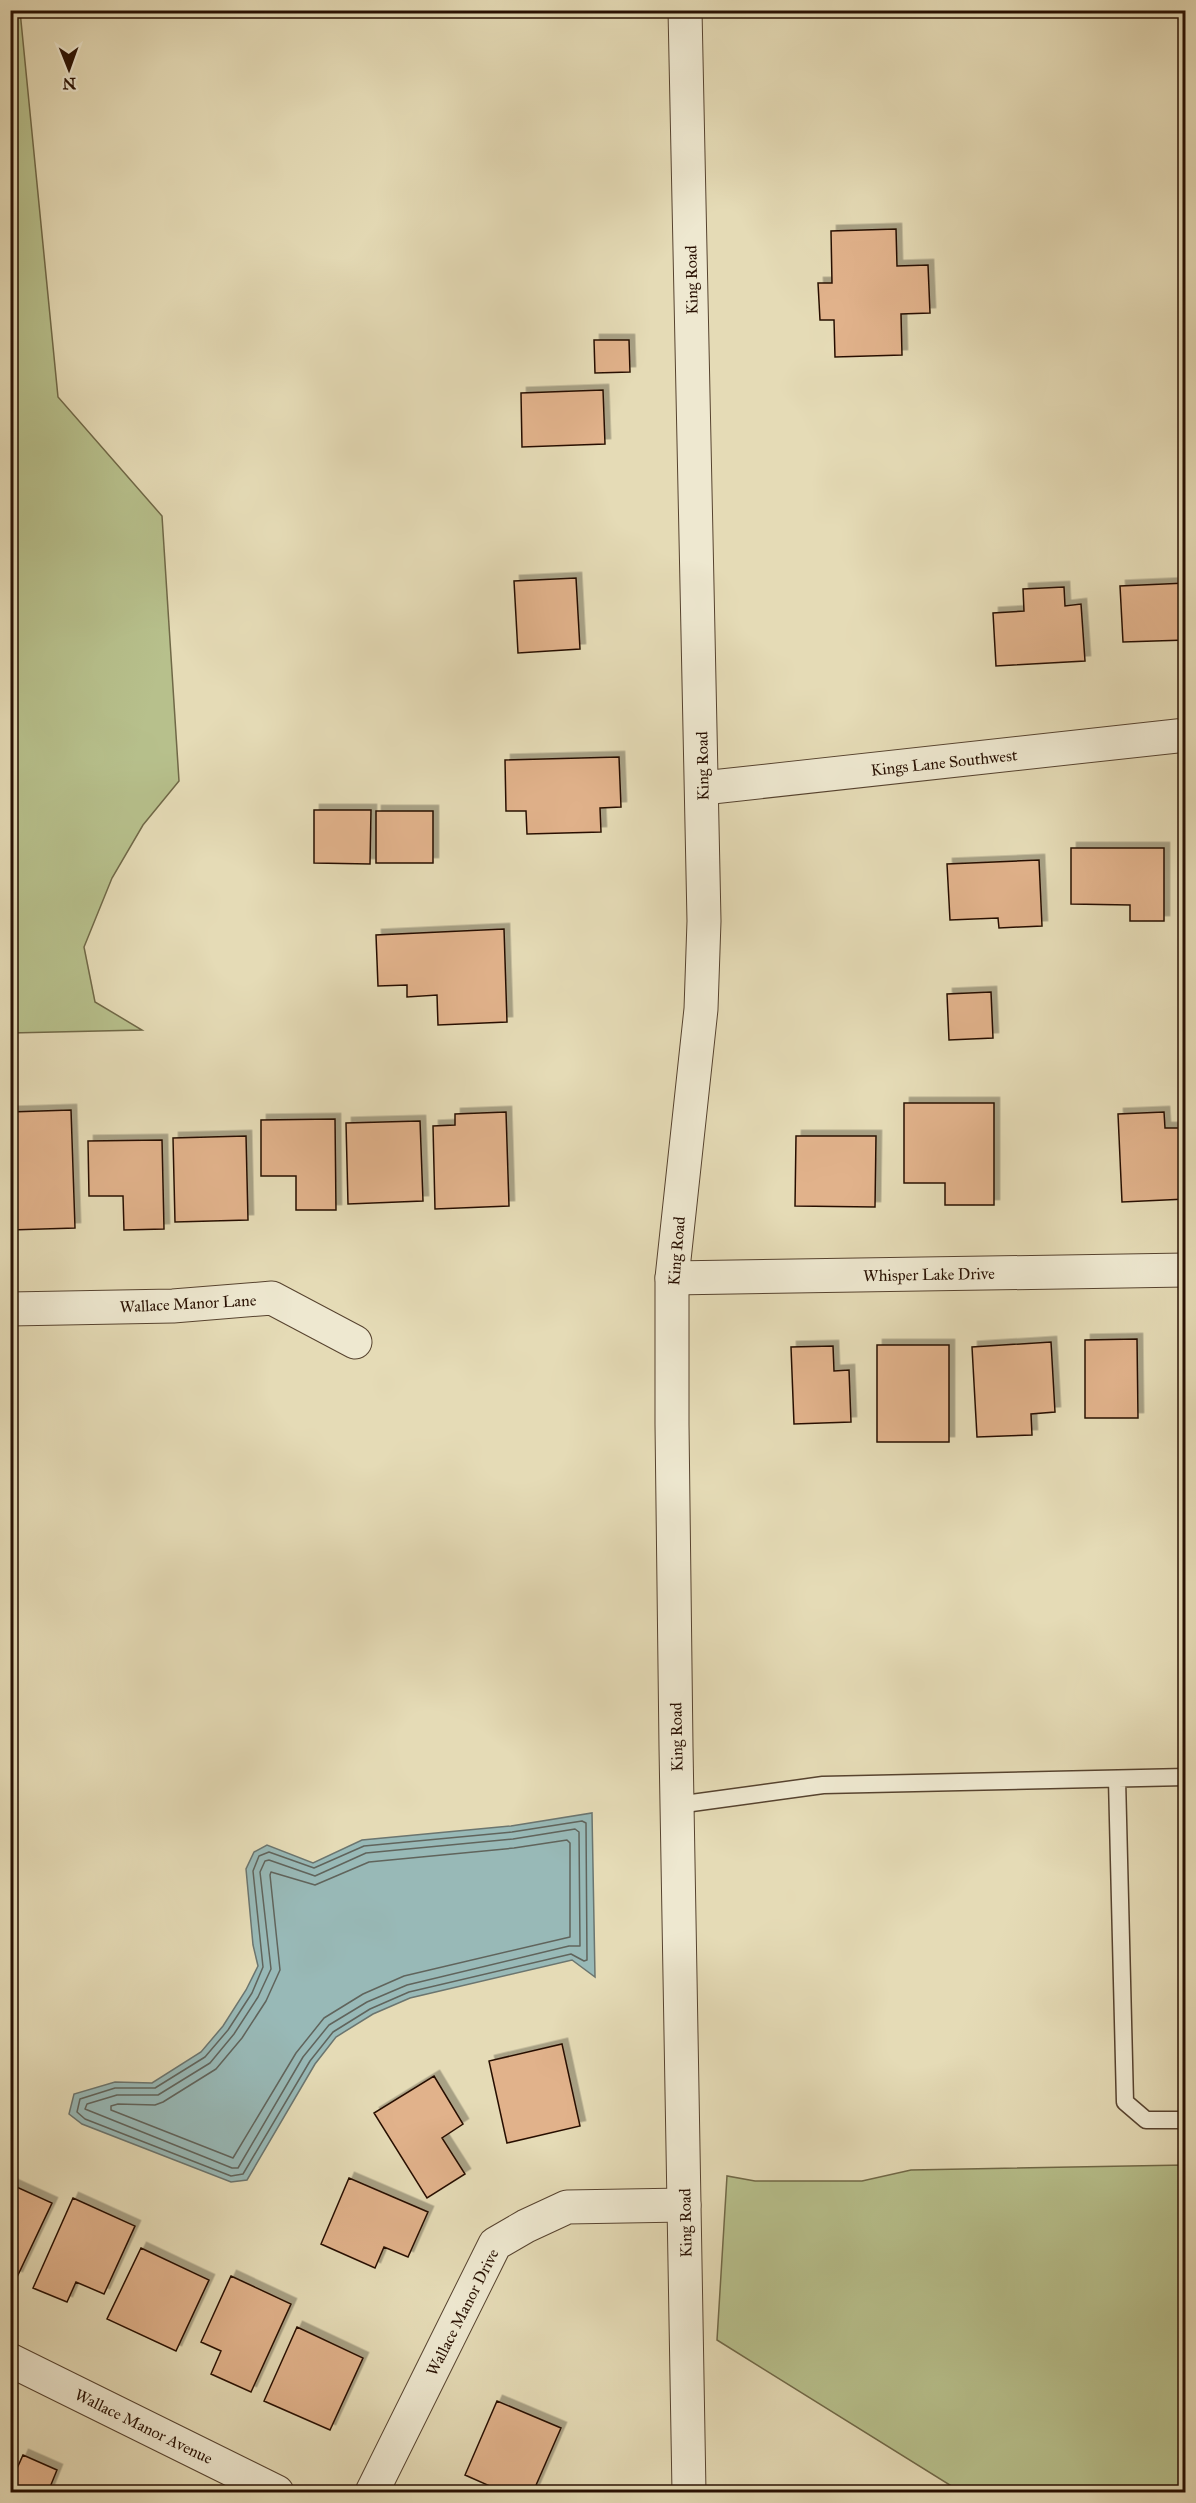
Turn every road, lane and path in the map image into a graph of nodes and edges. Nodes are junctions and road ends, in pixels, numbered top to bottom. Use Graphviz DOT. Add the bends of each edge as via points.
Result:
graph roads {
  1 [pos="685,10"];
  2 [pos="1185,735"];
  3 [pos="703,788"];
  4 [pos="1185,1270"];
  5 [pos="672,1278"];
  6 [pos="10,1309"];
  7 [pos="355,1342"];
  8 [pos="1185,1777"];
  9 [pos="1117,1779"];
  10 [pos="677,1805"];
  11 [pos="1185,2120"];
  12 [pos="684,2205"];
  13 [pos="10,2360"];
  14 [pos="277,2493"];
  15 [pos="372,2493"];
  16 [pos="689,2493"];
  1 -- 3 [label="street, King Road"];
  2 -- 3 [label="street, Kings Lane Southwest"];
  3 -- 5 [label="street, King Road" via="701,1009"];
  4 -- 5 [label="street, Whisper Lake Drive"];
  5 -- 10 [label="street, King Road"];
  6 -- 7 [label="street, Wallace Manor Lane" via="173,1306 272,1298"];
  8 -- 9 [label="lane"];
  9 -- 10 [label="lane" via="823,1785"];
  9 -- 11 [label="lane" via="1125,2102 1146,2120"];
  10 -- 12 [label="street, King Road"];
  12 -- 15 [label="street, Wallace Manor Drive" via="567,2207 495,2244"];
  12 -- 16 [label="street, King Road"];
  13 -- 14 [label="street, Wallace Manor Avenue"];
}
